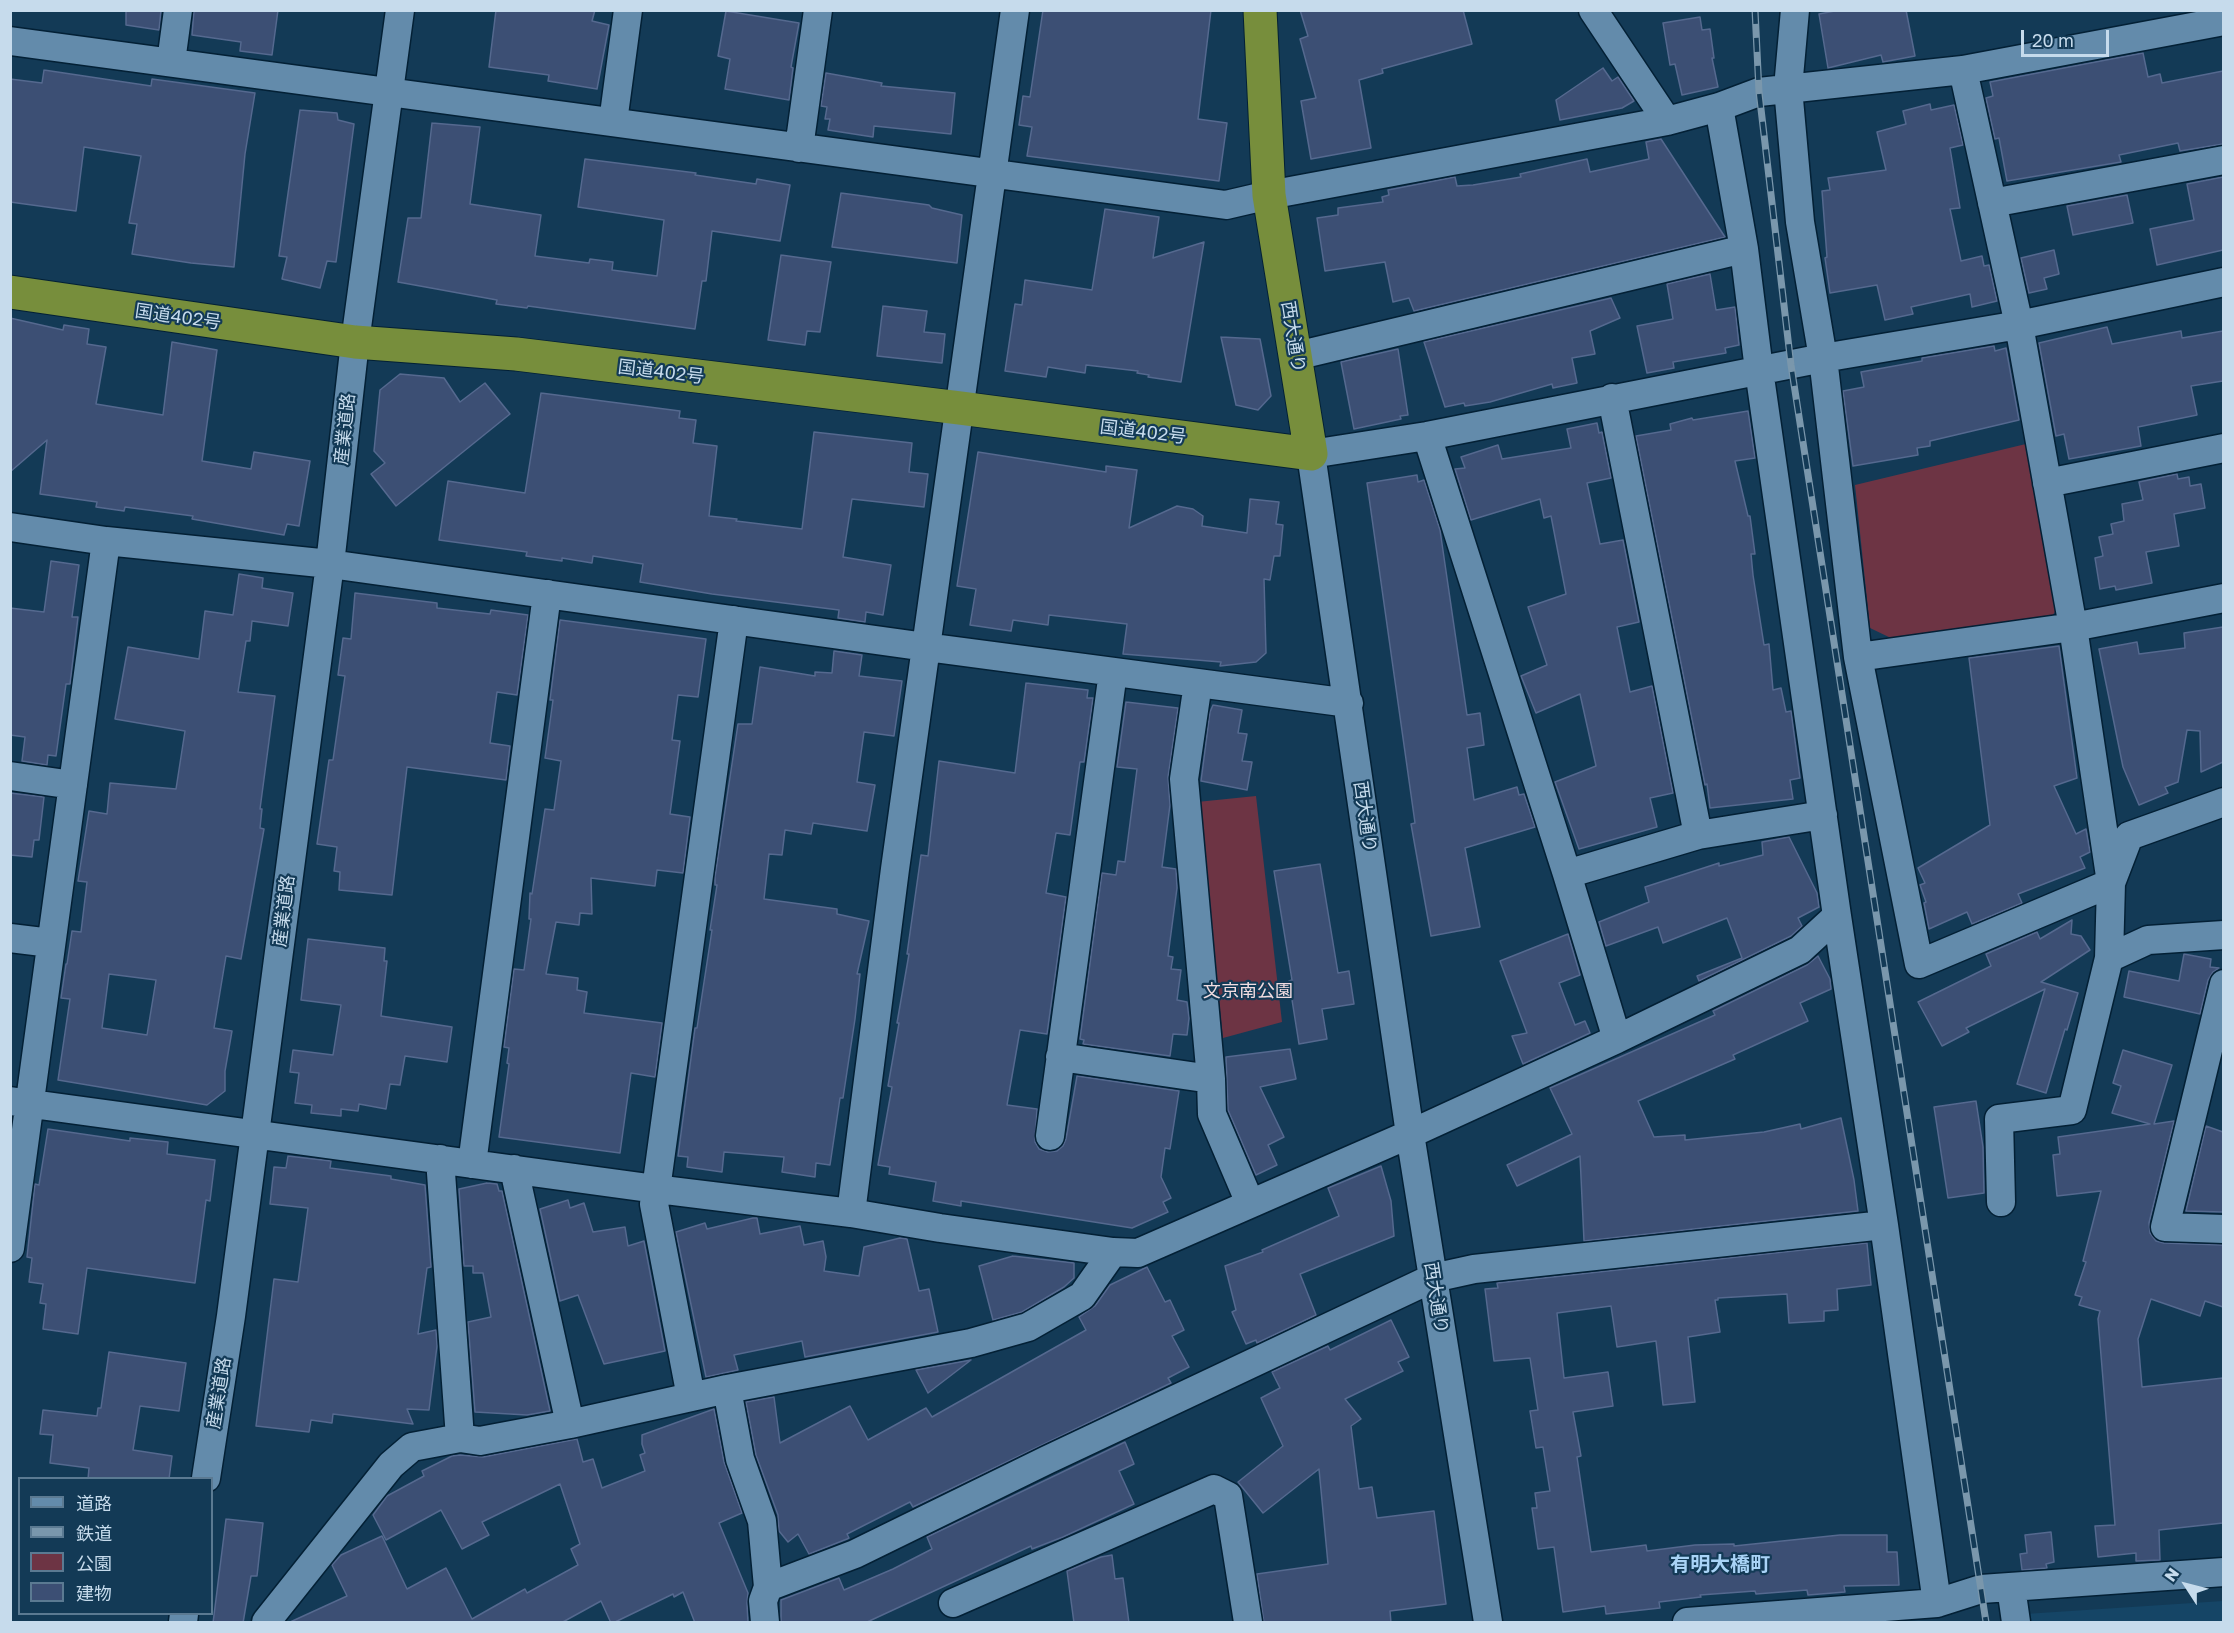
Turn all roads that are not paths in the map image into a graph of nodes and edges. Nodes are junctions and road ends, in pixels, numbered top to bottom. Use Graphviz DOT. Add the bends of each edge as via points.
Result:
graph roads {
  1 [pos="177,10"];
  2 [pos="400,10"];
  3 [pos="628,10"];
  4 [pos="818,10"];
  5 [pos="1015,10"];
  6 [pos="1260,10"];
  7 [pos="1593,10"];
  8 [pos="1795,10"];
  9 [pos="2223,21"];
  10 [pos="10,41"];
  11 [pos="171,62"];
  12 [pos="1963,70"];
  13 [pos="1788,88"];
  14 [pos="389,91"];
  15 [pos="1719,107"];
  16 [pos="1667,121"];
  17 [pos="613,122"];
  18 [pos="799,148"];
  19 [pos="2223,160"];
  20 [pos="993,174"];
  21 [pos="1269,195"];
  22 [pos="1992,203"];
  23 [pos="1744,249"];
  24 [pos="2223,282"];
  25 [pos="10,292"];
  26 [pos="2019,325"];
  27 [pos="355,342"];
  28 [pos="1296,356"];
  29 [pos="1823,358"];
  30 [pos="1759,370"];
  31 [pos="1612,398"];
  32 [pos="960,408"];
  33 [pos="1427,436"];
  34 [pos="2223,448"];
  35 [pos="1311,454"];
  36 [pos="2047,483"];
  37 [pos="10,527"];
  38 [pos="106,541"];
  39 [pos="330,564"];
  40 [pos="547,594"];
  41 [pos="2223,598"];
  42 [pos="734,620"];
  43 [pos="2073,627"];
  44 [pos="926,647"];
  45 [pos="1858,657"];
  46 [pos="1113,672"];
  47 [pos="1198,683"];
  48 [pos="1348,703"];
  49 [pos="10,776"];
  50 [pos="73,784"];
  51 [pos="2223,802"];
  52 [pos="1823,815"];
  53 [pos="1698,835"];
  54 [pos="1567,874"];
  55 [pos="2111,883"];
  56 [pos="1837,916"];
  57 [pos="2223,935"];
  58 [pos="10,938"];
  59 [pos="51,943"];
  60 [pos="2109,958"];
  61 [pos="2223,984"];
  62 [pos="1617,1039"];
  63 [pos="1060,1057"];
  64 [pos="1211,1079"];
  65 [pos="20,1102"];
  66 [pos="255,1134"];
  67 [pos="1410,1134"];
  68 [pos="1050,1136"];
  69 [pos="440,1159"];
  70 [pos="472,1164"];
  71 [pos="514,1169"];
  72 [pos="656,1189"];
  73 [pos="1250,1203"];
  74 [pos="2001,1203"];
  75 [pos="851,1213"];
  76 [pos="1884,1225"];
  77 [pos="2223,1229"];
  78 [pos="10,1248"];
  79 [pos="1113,1252"];
  80 [pos="1432,1278"];
  81 [pos="727,1389"];
  82 [pos="691,1397"];
  83 [pos="570,1424"];
  84 [pos="460,1438"];
  85 [pos="206,1477"];
  86 [pos="2223,1572"];
  87 [pos="768,1587"];
  88 [pos="2011,1587"];
  89 [pos="953,1603"];
  90 [pos="1937,1603"];
  91 [pos="1852,1616"];
  92 [pos="266,1623"];
  93 [pos="765,1623"];
  94 [pos="1248,1623"];
  95 [pos="1488,1623"];
  96 [pos="1687,1623"];
  97 [pos="2016,1623"];
  1 -- 11 [label="street"];
  2 -- 14 [label="street, 産業道路"];
  3 -- 17 [label="street"];
  4 -- 18 [label="street"];
  5 -- 20 [label="street"];
  6 -- 21 [label="highway, 西大通り"];
  7 -- 16 [label="street"];
  8 -- 13 [label="street"];
  9 -- 12 [label="street"];
  10 -- 11 [label="street"];
  11 -- 14 [label="street"];
  12 -- 13 [label="street"];
  12 -- 22 [label="street"];
  13 -- 15 [label="street" via="1759,92"];
  13 -- 29 [label="street" via="1800,222"];
  14 -- 17 [label="street"];
  14 -- 27 [label="street, 産業道路"];
  15 -- 16 [label="street"];
  15 -- 23 [label="street"];
  16 -- 21 [label="street"];
  17 -- 18 [label="street"];
  18 -- 20 [label="street"];
  19 -- 22 [label="street"];
  20 -- 21 [label="street" via="1226,205"];
  20 -- 32 [label="street"];
  21 -- 28 [label="highway, 西大通り"];
  22 -- 26 [label="street"];
  23 -- 28 [label="street"];
  23 -- 30 [label="street"];
  24 -- 26 [label="street"];
  25 -- 27 [label="highway, 国道402号"];
  26 -- 29 [label="street"];
  26 -- 36 [label="street"];
  27 -- 32 [label="highway, 国道402号" via="516,354"];
  27 -- 39 [label="street, 産業道路"];
  28 -- 35 [label="highway, 西大通り"];
  29 -- 30 [label="street"];
  29 -- 45 [label="street"];
  30 -- 31 [label="street"];
  30 -- 52 [label="street"];
  31 -- 33 [label="street"];
  31 -- 53 [label="street"];
  32 -- 35 [label="highway, 国道402号"];
  32 -- 44 [label="street"];
  33 -- 35 [label="street"];
  33 -- 54 [label="street"];
  34 -- 36 [label="street"];
  35 -- 48 [label="street, 西大通り"];
  36 -- 43 [label="street"];
  37 -- 38 [label="street"];
  38 -- 39 [label="street"];
  38 -- 50 [label="street"];
  39 -- 40 [label="street"];
  39 -- 66 [label="street, 産業道路"];
  40 -- 42 [label="street"];
  40 -- 70 [label="street"];
  41 -- 43 [label="street"];
  42 -- 44 [label="street"];
  42 -- 72 [label="street"];
  43 -- 45 [label="street"];
  43 -- 55 [label="street"];
  44 -- 46 [label="street"];
  44 -- 75 [label="street"];
  45 -- 55 [label="street" via="1919,964"];
  46 -- 47 [label="street"];
  46 -- 63 [label="street"];
  47 -- 48 [label="street"];
  47 -- 64 [label="street" via="1184,779"];
  48 -- 67 [label="street, 西大通り"];
  49 -- 50 [label="street"];
  50 -- 59 [label="street"];
  51 -- 55 [label="street" via="2129,836"];
  52 -- 53 [label="street"];
  52 -- 56 [label="street"];
  53 -- 54 [label="street"];
  54 -- 62 [label="street"];
  55 -- 60 [label="street"];
  56 -- 62 [label="street" via="1800,950"];
  56 -- 76 [label="street"];
  57 -- 60 [label="street" via="2148,940"];
  58 -- 59 [label="street"];
  59 -- 65 [label="street"];
  60 -- 74 [label="street" via="2072,1110 1999,1119"];
  61 -- 77 [label="street" via="2164,1227"];
  62 -- 67 [label="street"];
  63 -- 64 [label="street"];
  63 -- 68 [label="street"];
  64 -- 73 [label="street" via="1212,1114"];
  65 -- 66 [label="street"];
  65 -- 78 [label="street"];
  66 -- 69 [label="street"];
  66 -- 85 [label="street, 産業道路"];
  67 -- 73 [label="street"];
  67 -- 80 [label="street, 西大通り"];
  69 -- 70 [label="street"];
  69 -- 84 [label="street"];
  70 -- 71 [label="street"];
  71 -- 72 [label="street"];
  71 -- 83 [label="street"];
  72 -- 75 [label="street"];
  72 -- 82 [label="street" via="654,1204"];
  73 -- 79 [label="street" via="1137,1253"];
  75 -- 79 [label="street"];
  76 -- 80 [label="street" via="1474,1269"];
  76 -- 90 [label="street"];
  79 -- 81 [label="street" via="1082,1296 1028,1327 970,1343"];
  80 -- 87 [label="street" via="855,1554"];
  80 -- 95 [label="street, 西大通り"];
  81 -- 82 [label="street"];
  81 -- 87 [label="street" via="740,1459 762,1521"];
  82 -- 83 [label="street"];
  83 -- 84 [label="street" via="480,1441"];
  84 -- 92 [label="street" via="412,1447 391,1465"];
  86 -- 88 [label="street"];
  87 -- 93 [label="street" via="763,1601"];
  88 -- 90 [label="street" via="1981,1589"];
  88 -- 97 [label="street"];
  89 -- 94 [label="street" via="1214,1489 1228,1496"];
  90 -- 91 [label="street"];
  91 -- 96 [label="street"];
}
